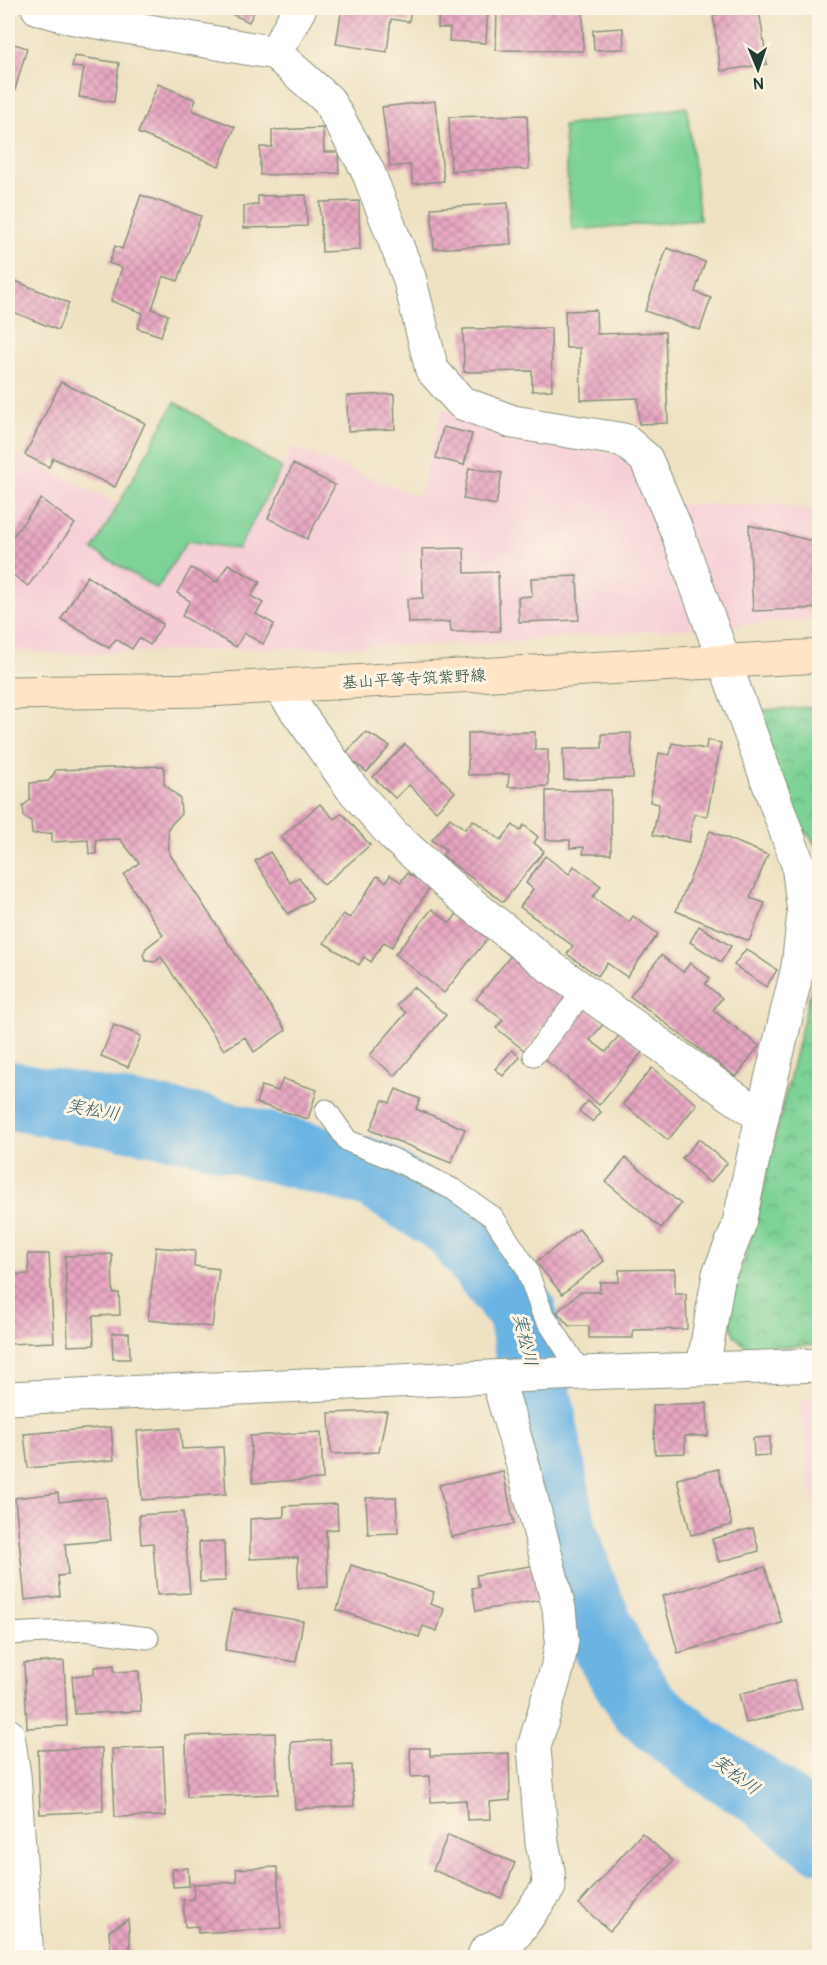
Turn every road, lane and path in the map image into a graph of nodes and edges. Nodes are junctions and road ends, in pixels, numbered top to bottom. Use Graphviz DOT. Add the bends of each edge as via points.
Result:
graph roads {
  1 [pos="38,8"];
  2 [pos="300,8"];
  3 [pos="275,53"];
  4 [pos="819,656"];
  5 [pos="726,662"];
  6 [pos="279,686"];
  7 [pos="8,693"];
  8 [pos="584,991"];
  9 [pos="534,1055"];
  10 [pos="326,1110"];
  11 [pos="762,1117"];
  12 [pos="819,1365"];
  13 [pos="704,1368"];
  14 [pos="581,1373"];
  15 [pos="497,1377"];
  16 [pos="8,1398"];
  17 [pos="8,1634"];
  18 [pos="148,1638"];
  19 [pos="8,1735"];
  20 [pos="27,1958"];
  21 [pos="483,1958"];
  1 -- 3 [label="street"];
  2 -- 3 [label="street"];
  3 -- 5 [label="street" via="328,100 367,169 409,277 432,370 462,403 513,422 624,440 646,459"];
  4 -- 5 [label="main road, 基山平等寺筑紫野線"];
  5 -- 6 [label="main road, 基山平等寺筑紫野線"];
  5 -- 11 [label="street" via="798,864 804,913 798,967"];
  6 -- 7 [label="main road, 基山平等寺筑紫野線"];
  6 -- 8 [label="street" via="351,787 394,837 459,894"];
  8 -- 9 [label="lane"];
  8 -- 11 [label="street"];
  10 -- 14 [label="lane" via="348,1141 454,1190 493,1217 526,1267 542,1312"];
  11 -- 13 [label="street" via="738,1228 719,1274"];
  12 -- 13 [label="street"];
  13 -- 14 [label="street"];
  14 -- 15 [label="street"];
  15 -- 16 [label="street"];
  15 -- 21 [label="street" via="524,1465 559,1608 562,1640 534,1747 549,1887 514,1936 486,1951"];
  17 -- 18 [label="lane" via="85,1630"];
  19 -- 20 [label="street"];
}
